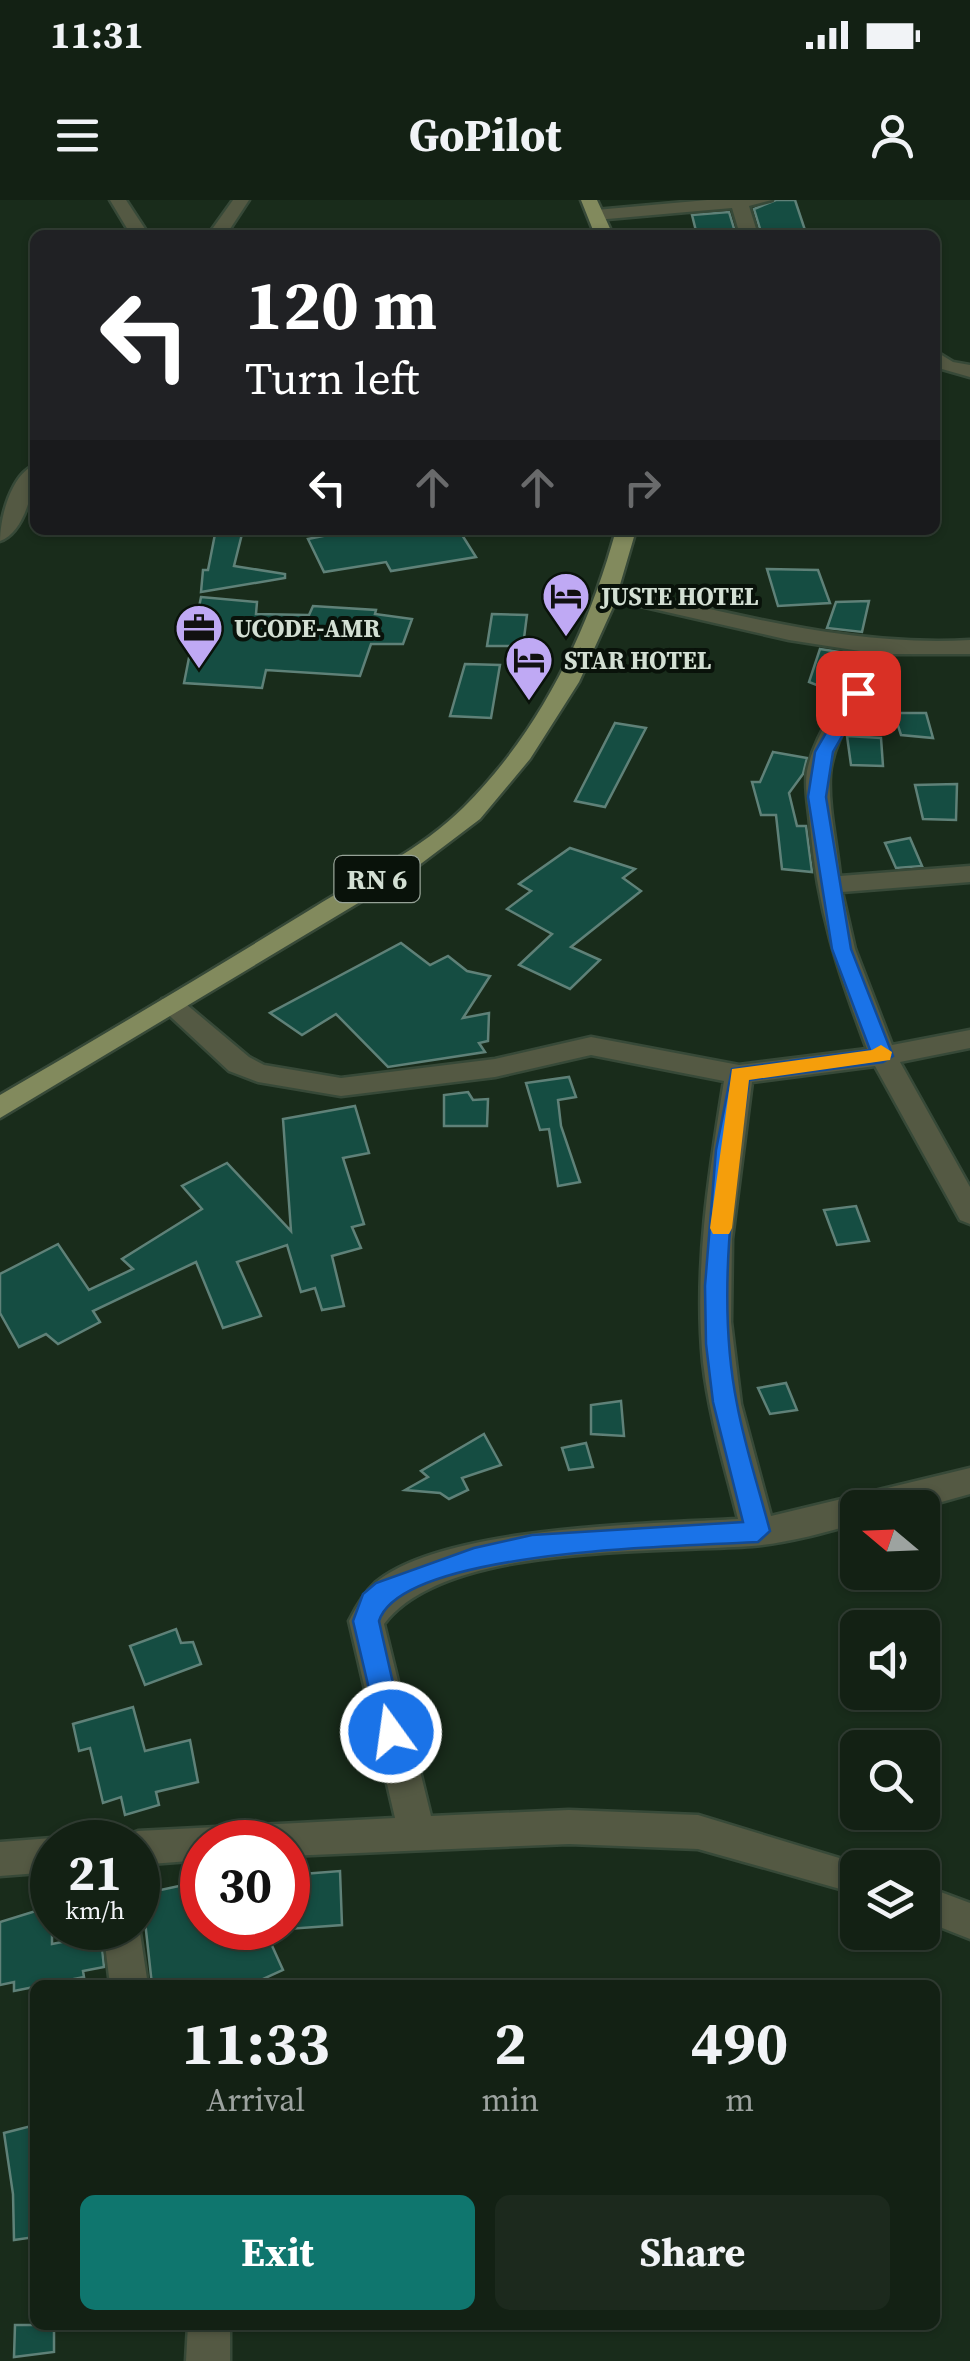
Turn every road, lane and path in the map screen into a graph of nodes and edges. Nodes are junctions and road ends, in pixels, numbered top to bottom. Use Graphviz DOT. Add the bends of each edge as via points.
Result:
graph roads {
  1 [pos="118,200"];
  2 [pos="241,200"];
  3 [pos="764,200"];
  4 [pos="739,202"];
  5 [pos="593,207"];
  6 [pos="137,230"];
  7 [pos="221,230"];
  8 [pos="748,230"];
  9 [pos="940,361"];
  10 [pos="970,371"];
  11 [pos="30,480"];
  12 [pos="2,530"];
  13 [pos="625,535"];
  14 [pos="609,592"];
  15 [pos="872,647"];
  16 [pos="970,647"];
  17 [pos="970,874"];
  18 [pos="828,885"];
  19 [pos="171,1005"];
  20 [pos="970,1039"];
  21 [pos="883,1056"];
  22 [pos="739,1074"];
  23 [pos="0,1108"];
  24 [pos="970,1213"];
  25 [pos="970,1481"];
  26 [pos="936,1490"];
  27 [pos="840,1514"];
  28 [pos="758,1531"];
  29 [pos="417,1834"];
  30 [pos="310,1838"];
  31 [pos="30,1857"];
  32 [pos="0,1859"];
  33 [pos="840,1872"];
  34 [pos="940,1909"];
  35 [pos="970,1921"];
  36 [pos="125,1950"];
  37 [pos="128,1980"];
  38 [pos="209,2330"];
  39 [pos="208,2361"];
  1 -- 6 [label="street"];
  2 -- 7 [label="street"];
  3 -- 4 [label="street"];
  4 -- 5 [label="street"];
  4 -- 8 [label="street"];
  9 -- 10 [label="street"];
  11 -- 12 [label="street"];
  13 -- 14 [label="main road, RN 6"];
  14 -- 15 [label="street"];
  14 -- 19 [label="main road, RN 6" via="530,742 470,815 437,842"];
  15 -- 16 [label="street"];
  15 -- 18 [label="street" via="864,679 818,773"];
  17 -- 18 [label="street"];
  18 -- 21 [label="street" via="842,949"];
  19 -- 22 [label="street" via="238,1064 282,1080 385,1084 591,1046"];
  19 -- 23 [label="main road, RN 6"];
  20 -- 21 [label="street"];
  21 -- 22 [label="street"];
  21 -- 24 [label="street"];
  22 -- 28 [label="street" via="727,1150 718,1344 724,1402"];
  25 -- 26 [label="street"];
  27 -- 28 [label="street"];
  28 -- 29 [label="street" via="532,1546 474,1558 385,1590 366,1621"];
  29 -- 30 [label="street"];
  29 -- 33 [label="street" via="569,1827 698,1832"];
  31 -- 32 [label="street"];
  34 -- 35 [label="street"];
  36 -- 37 [label="street"];
  38 -- 39 [label="street"];
}
